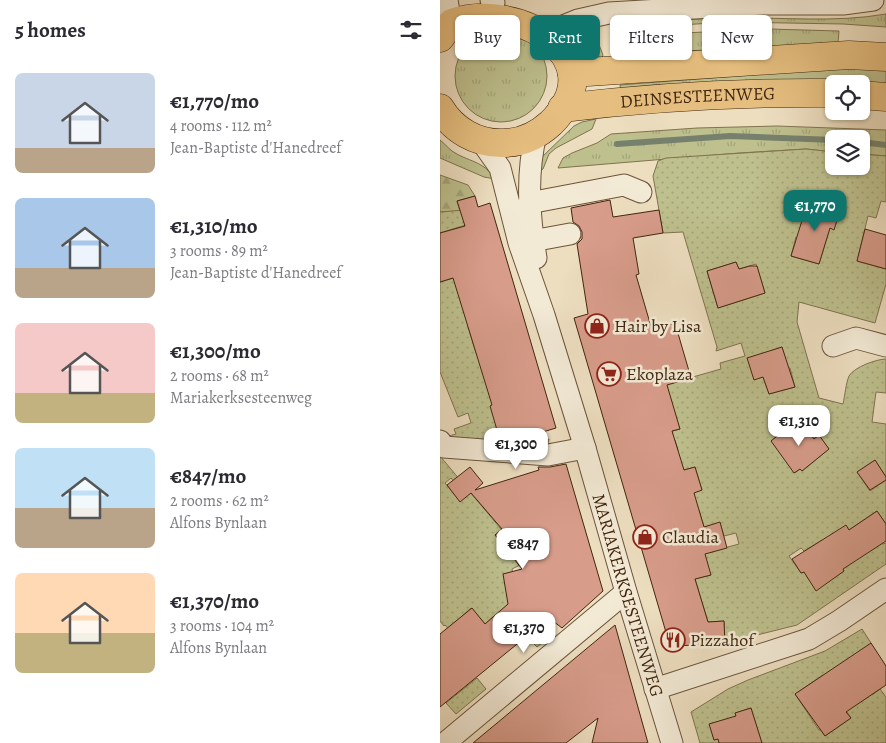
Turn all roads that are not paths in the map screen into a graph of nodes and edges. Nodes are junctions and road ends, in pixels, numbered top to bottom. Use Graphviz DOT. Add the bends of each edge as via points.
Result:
graph roads {
  1 [pos="873,0"];
  2 [pos="493,2"];
  3 [pos="540,15"];
  4 [pos="600,15"];
  5 [pos="446,21"];
  6 [pos="886,57"];
  7 [pos="570,60"];
  8 [pos="572,73"];
  9 [pos="825,93"];
  10 [pos="870,96"];
  11 [pos="886,97"];
  12 [pos="562,108"];
  13 [pos="440,110"];
  14 [pos="536,134"];
  15 [pos="481,141"];
  16 [pos="641,192"];
  17 [pos="529,203"];
  18 [pos="570,234"];
  19 [pos="526,242"];
  20 [pos="833,346"];
  21 [pos="886,346"];
  22 [pos="440,441"];
  23 [pos="585,448"];
  24 [pos="886,589"];
  25 [pos="626,592"];
  26 [pos="655,689"];
  27 [pos="446,743"];
  28 [pos="672,743"];
  1 -- 4 [label="street"];
  2 -- 3 [label="highway" via="528,8"];
  2 -- 5 [label="highway"];
  6 -- 8 [label="highway, DEINSESTEENWEG" via="849,55"];
  7 -- 8 [label="highway"];
  8 -- 12 [label="highway"];
  9 -- 12 [label="highway, DEINSESTEENWEG" via="767,92 643,98"];
  10 -- 11 [label="highway"];
  12 -- 14 [label="highway"];
  13 -- 15 [label="highway" via="458,129"];
  14 -- 15 [label="highway" via="509,143"];
  14 -- 17 [label="street, MARIAKERKSESTEENWEG" via="530,164"];
  15 -- 19 [label="street, MARIAKERKSESTEENWEG" via="500,168"];
  16 -- 17 [label="street" via="624,184"];
  17 -- 19 [label="street, MARIAKERKSESTEENWEG"];
  18 -- 19 [label="street"];
  19 -- 23 [label="street, MARIAKERKSESTEENWEG" via="544,315"];
  20 -- 21 [label="street" via="856,338"];
  22 -- 23 [label="street" via="444,447 548,455"];
  23 -- 25 [label="street, MARIAKERKSESTEENWEG"];
  24 -- 26 [label="street" via="808,639"];
  25 -- 26 [label="street, MARIAKERKSESTEENWEG"];
  25 -- 27 [label="street"];
  26 -- 28 [label="street, MARIAKERKSESTEENWEG"];
}
